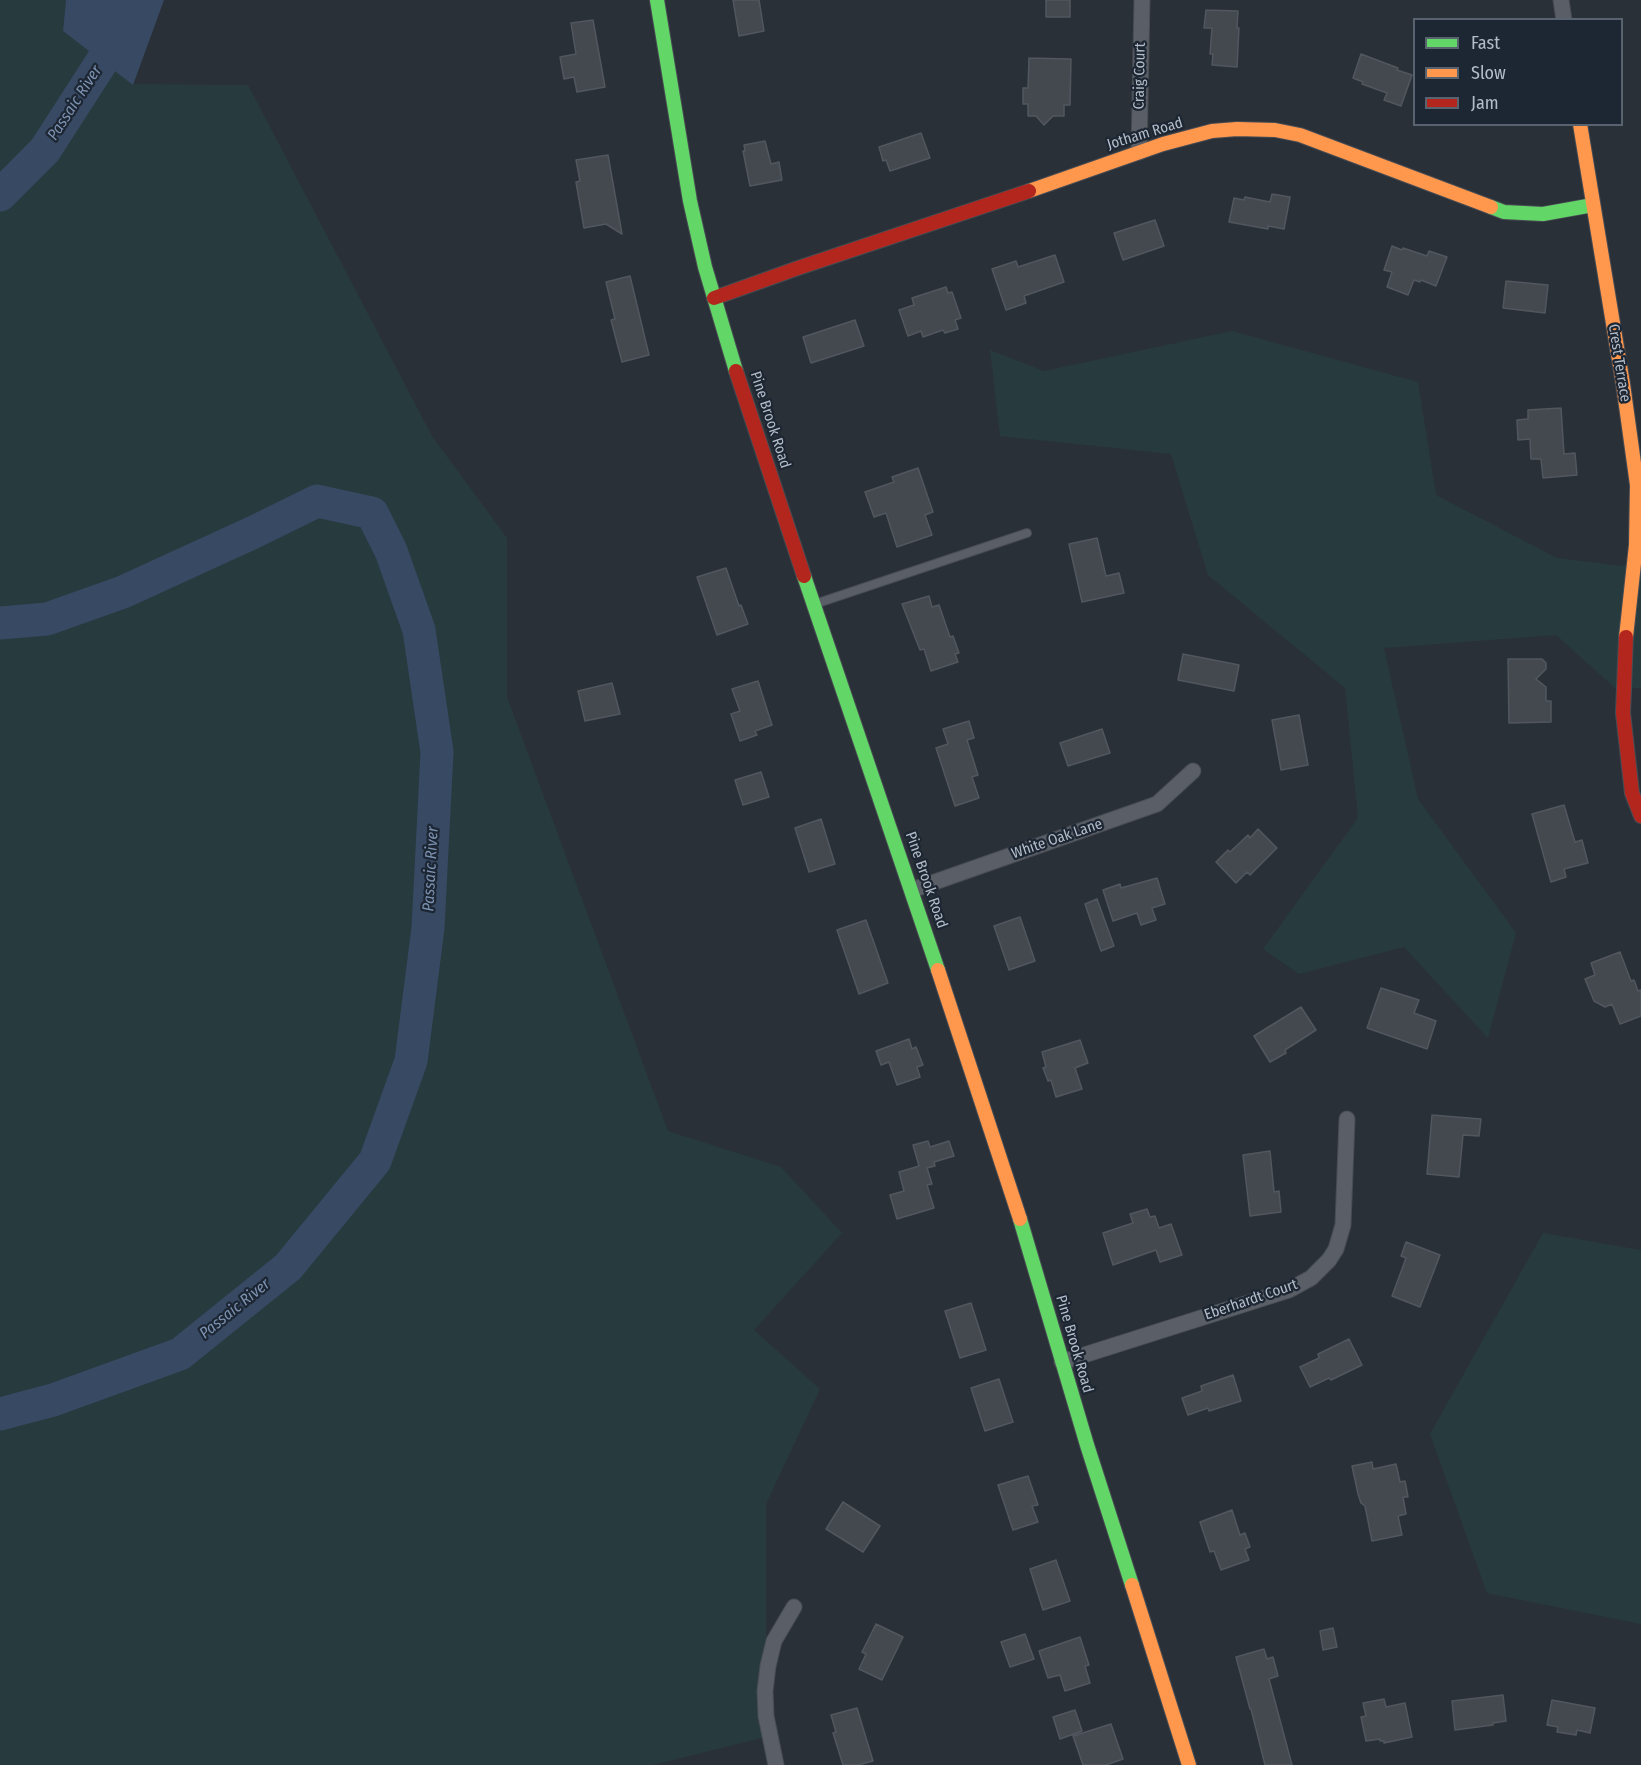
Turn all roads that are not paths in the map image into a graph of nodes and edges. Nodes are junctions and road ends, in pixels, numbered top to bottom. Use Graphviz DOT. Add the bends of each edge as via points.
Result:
graph roads {
  1 [pos="657,0"];
  2 [pos="1142,0"];
  3 [pos="1561,0"];
  4 [pos="1564,18"];
  5 [pos="1580,126"];
  6 [pos="1139,152"];
  7 [pos="1593,205"];
  8 [pos="714,298"];
  9 [pos="1027,532"];
  10 [pos="813,604"];
  11 [pos="1193,771"];
  12 [pos="1641,816"];
  13 [pos="912,890"];
  14 [pos="1347,1119"];
  15 [pos="1062,1362"];
  16 [pos="794,1607"];
  17 [pos="776,1765"];
  18 [pos="1190,1765"];
  1 -- 8 [label="street, Pine Brook Road" via="690,201"];
  2 -- 6 [label="street, Craig Court"];
  3 -- 4 [label="street"];
  5 -- 7 [label="street, Crest Terrace"];
  6 -- 7 [label="street, Jotham Road" via="1212,131 1275,130 1300,135 1504,212 1543,214"];
  6 -- 8 [label="street, Jotham Road"];
  7 -- 12 [label="street, Crest Terrace" via="1637,485 1623,712 1632,793"];
  8 -- 10 [label="street, Pine Brook Road"];
  9 -- 10 [label="lane"];
  10 -- 13 [label="street, Pine Brook Road"];
  11 -- 13 [label="street, White Oak Lane" via="1156,804"];
  13 -- 15 [label="street, Pine Brook Road" via="1021,1221"];
  14 -- 15 [label="street, Eberhardt Court" via="1343,1225 1336,1249 1311,1278 1289,1290"];
  15 -- 18 [label="street, Pine Brook Road"];
  16 -- 17 [label="street" via="774,1641 765,1691"];
}
